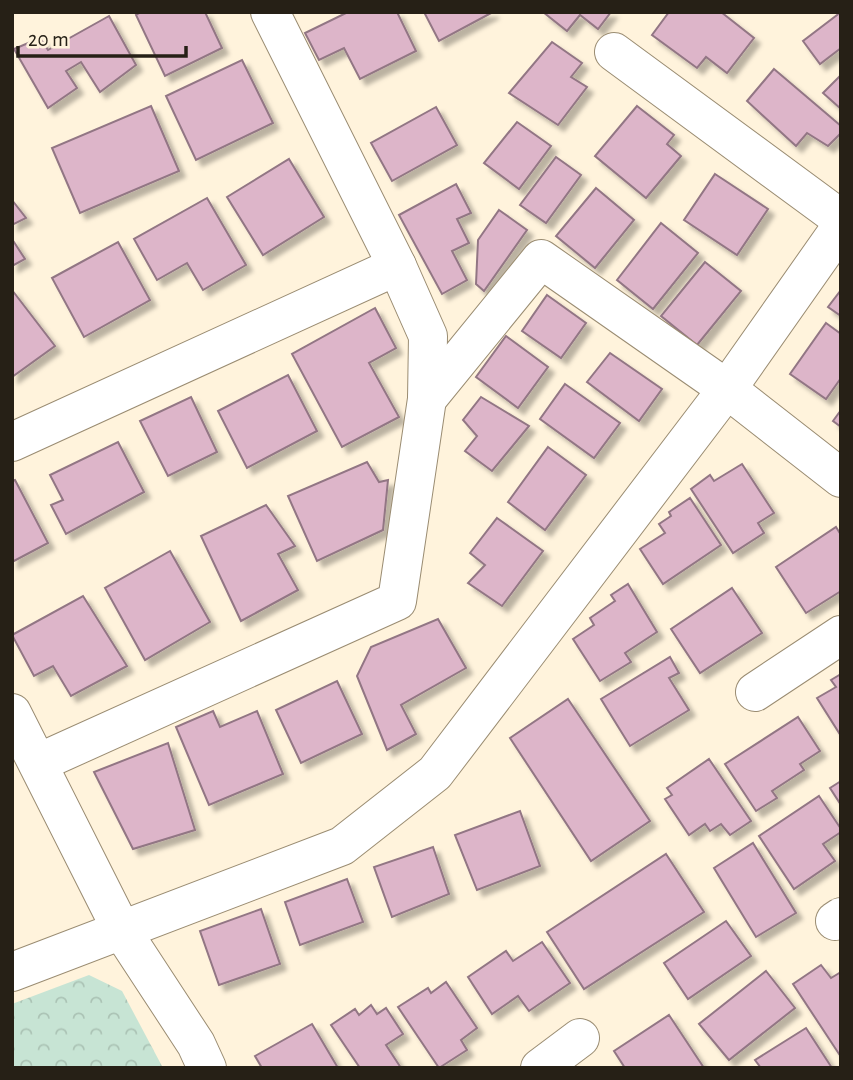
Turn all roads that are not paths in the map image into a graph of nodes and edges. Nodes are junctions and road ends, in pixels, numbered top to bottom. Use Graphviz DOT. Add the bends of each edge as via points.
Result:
graph roads {
  1 [pos="270,12"];
  2 [pos="614,52"];
  3 [pos="841,219"];
  4 [pos="841,226"];
  5 [pos="397,266"];
  6 [pos="727,389"];
  7 [pos="426,399"];
  8 [pos="12,442"];
  9 [pos="841,478"];
  10 [pos="841,635"];
  11 [pos="755,692"];
  12 [pos="12,713"];
  13 [pos="38,763"];
  14 [pos="122,931"];
  15 [pos="12,972"];
  16 [pos="580,1038"];
  17 [pos="207,1068"];
  18 [pos="540,1068"];
  1 -- 5 [label="street"];
  2 -- 3 [label="street"];
  4 -- 6 [label="street"];
  5 -- 7 [label="street" via="428,336"];
  5 -- 8 [label="street"];
  6 -- 7 [label="street" via="541,259"];
  6 -- 9 [label="street"];
  6 -- 14 [label="street" via="435,773 342,846"];
  7 -- 13 [label="street" via="397,601"];
  10 -- 11 [label="street"];
  12 -- 13 [label="street"];
  13 -- 14 [label="street"];
  14 -- 15 [label="street"];
  14 -- 17 [label="street"];
  16 -- 18 [label="street"];
}
